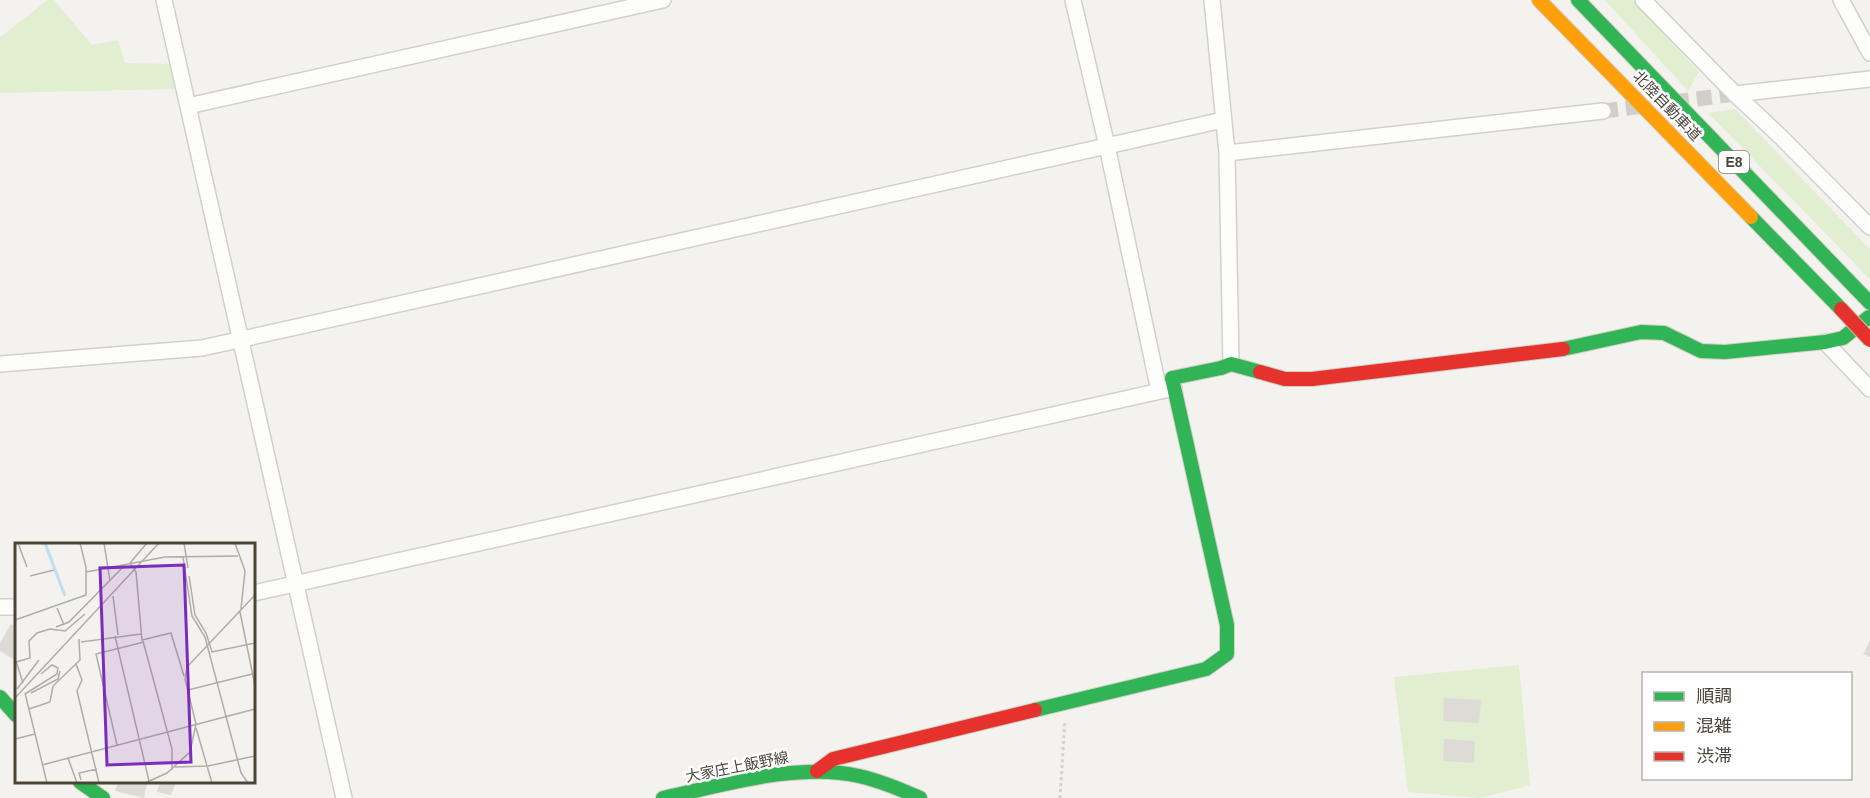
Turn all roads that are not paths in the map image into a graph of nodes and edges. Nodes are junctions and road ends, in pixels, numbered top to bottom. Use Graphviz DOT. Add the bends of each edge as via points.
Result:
graph roads {
  1 [pos="164,0"];
  2 [pos="663,0"];
  3 [pos="1073,0"];
  4 [pos="1212,0"];
  5 [pos="1528,0"];
  6 [pos="1539,0"];
  7 [pos="1580,0"];
  8 [pos="1643,0"];
  9 [pos="1841,0"];
  10 [pos="1870,53"];
  11 [pos="1870,79"];
  12 [pos="1621,83"];
  13 [pos="1735,94"];
  14 [pos="188,106"];
  15 [pos="1603,111"];
  16 [pos="1223,120"];
  17 [pos="1107,146"];
  18 [pos="1227,153"];
  19 [pos="1870,227"];
  20 [pos="1865,298"];
  21 [pos="1870,316"];
  22 [pos="241,339"];
  23 [pos="1870,340"];
  24 [pos="1825,342"];
  25 [pos="0,364"];
  26 [pos="1231,364"];
  27 [pos="1870,389"];
  28 [pos="1166,390"];
  29 [pos="296,585"];
  30 [pos="255,593"];
  31 [pos="0,697"];
  32 [pos="15,715"];
  33 [pos="817,771"];
  34 [pos="81,783"];
  35 [pos="681,796"];
  36 [pos="103,798"];
  37 [pos="344,798"];
  38 [pos="663,798"];
  39 [pos="920,798"];
  1 -- 14 [label="street"];
  2 -- 14 [label="street"];
  3 -- 17 [label="street"];
  4 -- 16 [label="street"];
  5 -- 12 [label="main road"];
  6 -- 12 [label="main road, 北陸自動車道 / E8"];
  7 -- 20 [label="main road, 北陸自動車道 / E8"];
  8 -- 13 [label="street"];
  9 -- 10 [label="street"];
  11 -- 13 [label="street"];
  12 -- 23 [label="main road, 北陸自動車道 / E8, bridge"];
  13 -- 19 [label="street"];
  14 -- 22 [label="street"];
  15 -- 18 [label="street"];
  16 -- 17 [label="street"];
  16 -- 18 [label="street"];
  17 -- 22 [label="street"];
  17 -- 28 [label="street"];
  18 -- 26 [label="street"];
  21 -- 24 [label="main road" via="1843,338"];
  22 -- 25 [label="street" via="202,348"];
  22 -- 29 [label="street"];
  24 -- 26 [label="main road" via="1701,351 1664,333 1641,332 1568,348 1312,379 1285,379"];
  24 -- 27 [label="street"];
  26 -- 28 [label="main road" via="1172,378"];
  28 -- 29 [label="street"];
  28 -- 33 [label="main road" via="1227,625 1227,654 1206,669 833,759"];
  29 -- 30 [label="street"];
  29 -- 37 [label="street"];
  31 -- 32 [label="main road"];
  33 -- 35 [label="main road, 大家庄上飯野線" via="773,775"];
  33 -- 39 [label="main road, 大家庄上飯野線" via="866,776"];
  34 -- 36 [label="main road"];
  35 -- 38 [label="main road, 大家庄上飯野線"];
}
